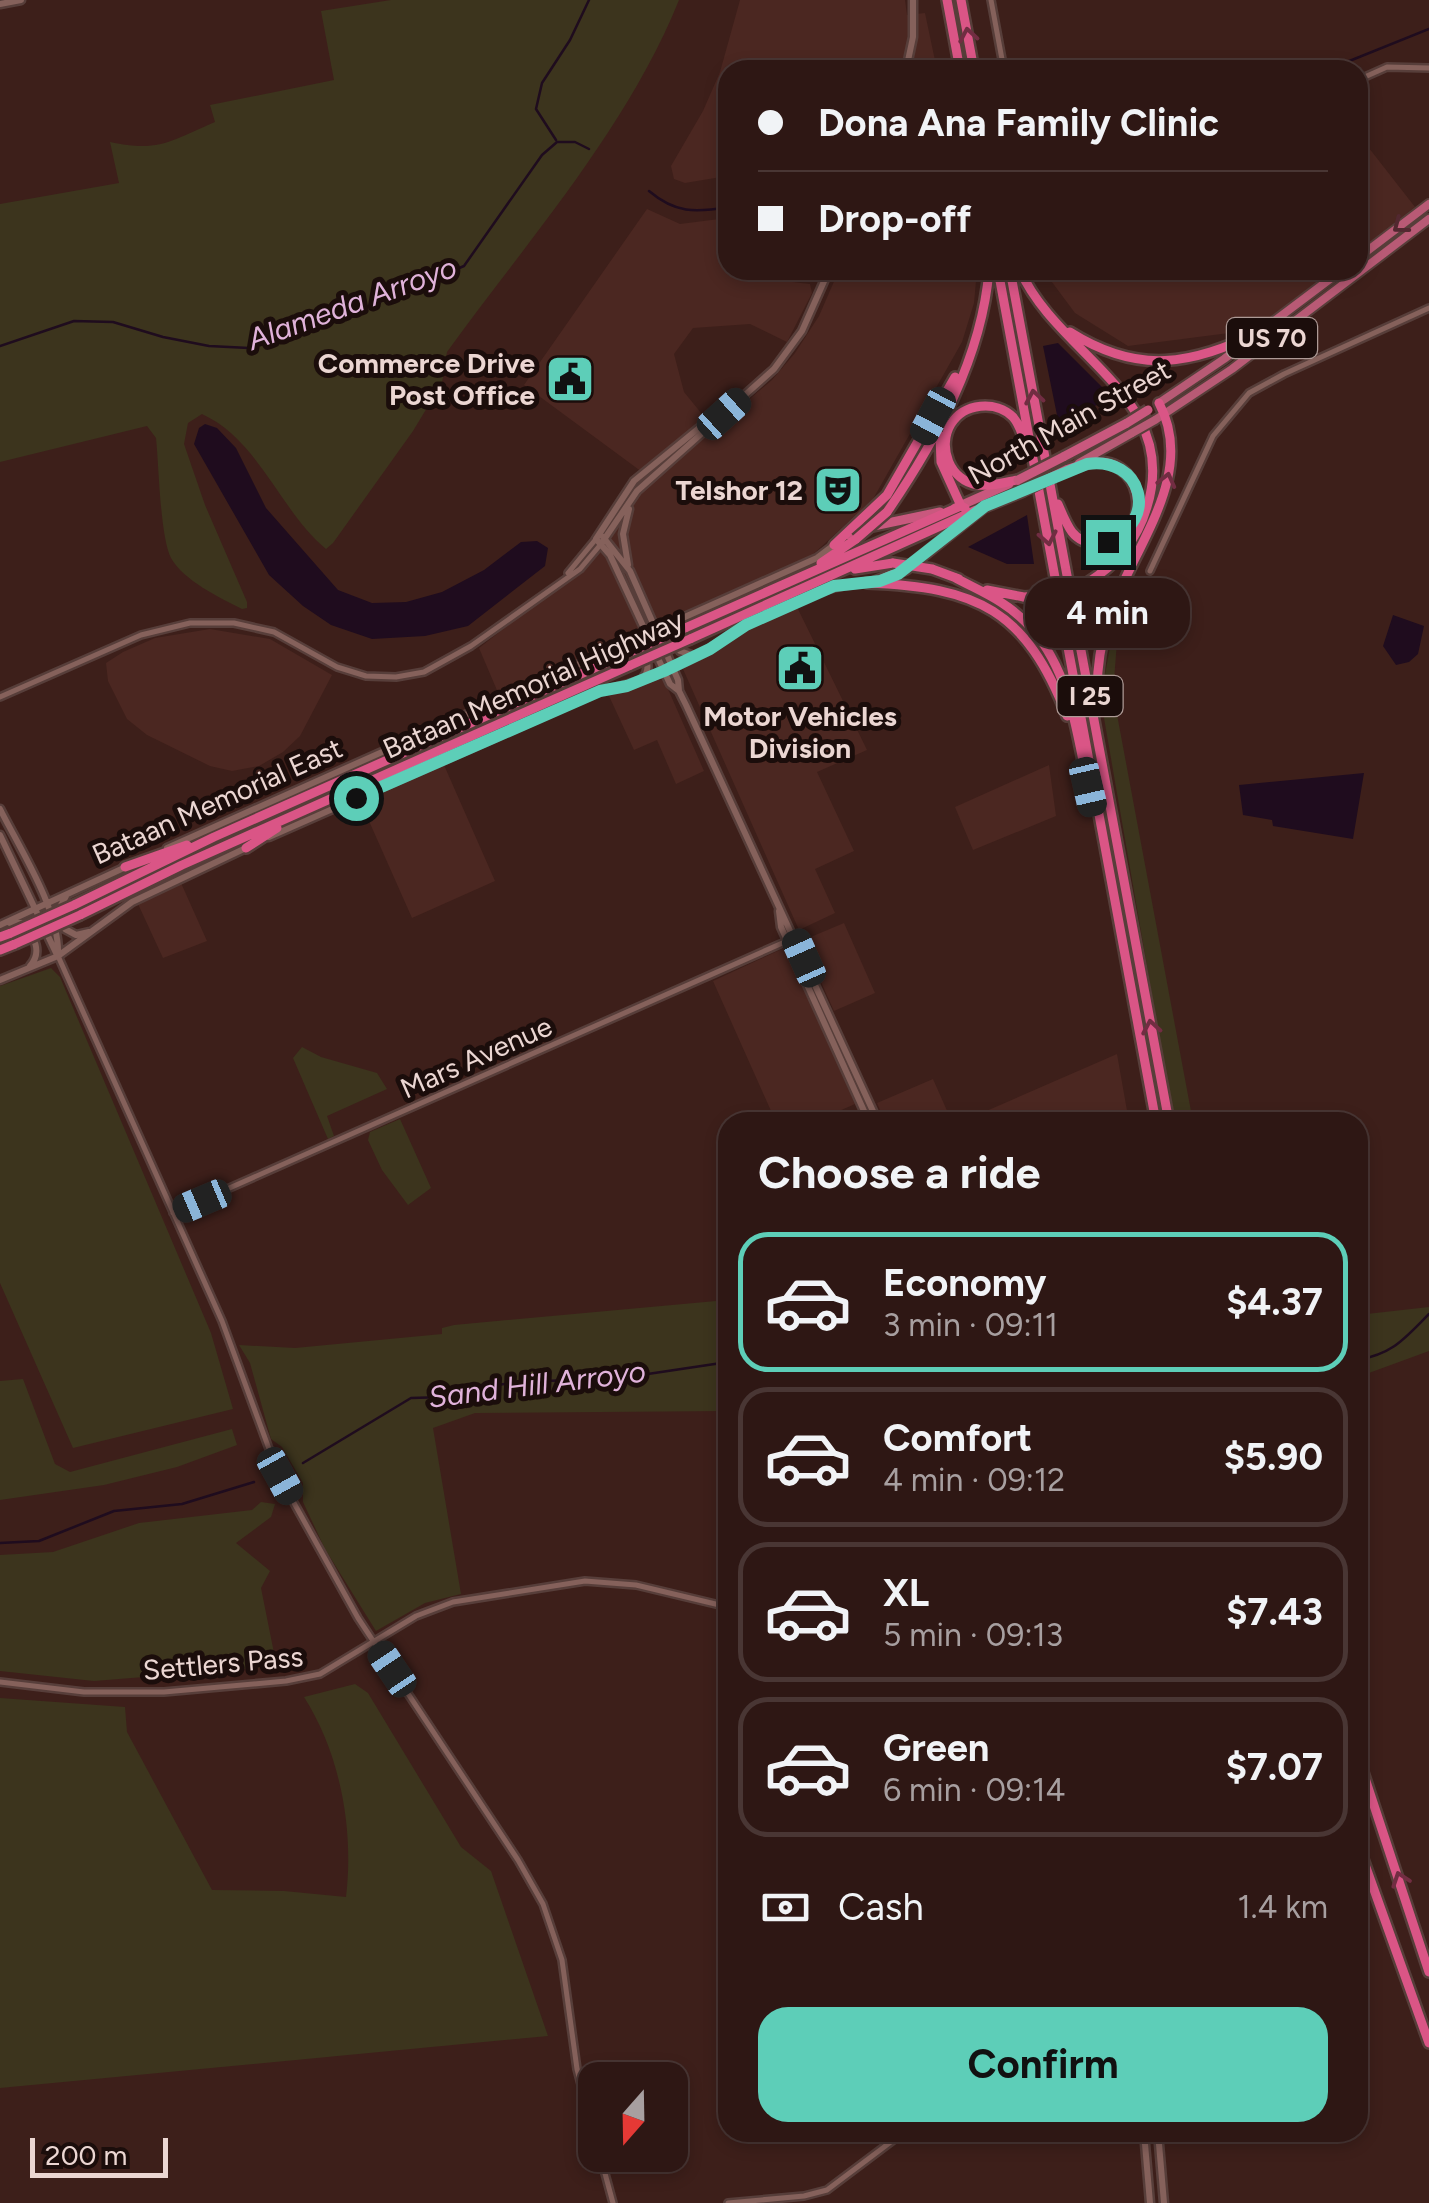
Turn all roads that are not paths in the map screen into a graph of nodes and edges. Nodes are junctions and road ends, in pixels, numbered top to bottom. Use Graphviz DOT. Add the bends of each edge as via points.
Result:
graph roads {
  1 [pos="22,0"];
  2 [pos="913,0"];
  3 [pos="947,0"];
  4 [pos="962,0"];
  5 [pos="991,0"];
  6 [pos="0,4"];
  7 [pos="908,60"];
  8 [pos="958,60"];
  9 [pos="972,60"];
  10 [pos="1002,60"];
  11 [pos="1429,68"];
  12 [pos="1368,76"];
  13 [pos="1429,204"];
  14 [pos="1429,218"];
  15 [pos="1368,250"];
  16 [pos="1368,265"];
  17 [pos="825,280"];
  18 [pos="987,280"];
  19 [pos="1000,280"];
  20 [pos="1012,280"];
  21 [pos="1026,280"];
  22 [pos="1329,280"];
  23 [pos="1348,280"];
  24 [pos="1429,308"];
  25 [pos="1048,314"];
  26 [pos="1260,332"];
  27 [pos="971,349"];
  28 [pos="1159,403"];
  29 [pos="1165,414"];
  30 [pos="944,418"];
  31 [pos="707,427"];
  32 [pos="1034,465"];
  33 [pos="1066,470"];
  34 [pos="1018,480"];
  35 [pos="638,490"];
  36 [pos="1052,494"];
  37 [pos="961,506"];
  38 [pos="981,508"];
  39 [pos="600,539"];
  40 [pos="834,545"];
  41 [pos="842,570"];
  42 [pos="1150,571"];
  43 [pos="632,576"];
  44 [pos="954,578"];
  45 [pos="624,583"];
  46 [pos="868,583"];
  47 [pos="781,585"];
  48 [pos="680,625"];
  49 [pos="651,632"];
  50 [pos="628,642"];
  51 [pos="695,656"];
  52 [pos="673,667"];
  53 [pos="664,671"];
  54 [pos="642,679"];
  55 [pos="679,691"];
  56 [pos="0,697"];
  57 [pos="1080,753"];
  58 [pos="1104,773"];
  59 [pos="0,809"];
  60 [pos="304,811"];
  61 [pos="10,830"];
  62 [pos="0,835"];
  63 [pos="214,837"];
  64 [pos="246,848"];
  65 [pos="22,854"];
  66 [pos="11,858"];
  67 [pos="1108,864"];
  68 [pos="126,867"];
  69 [pos="72,892"];
  70 [pos="46,904"];
  71 [pos="35,910"];
  72 [pos="0,925"];
  73 [pos="96,928"];
  74 [pos="5,935"];
  75 [pos="791,939"];
  76 [pos="0,950"];
  77 [pos="58,956"];
  78 [pos="26,970"];
  79 [pos="0,980"];
  80 [pos="846,1061"];
  81 [pos="868,1112"];
  82 [pos="869,1112"];
  83 [pos="1154,1112"];
  84 [pos="1167,1112"];
  85 [pos="173,1213"];
  86 [pos="718,1604"];
  87 [pos="374,1642"];
  88 [pos="0,1682"];
  89 [pos="1368,1787"];
  90 [pos="1368,1873"];
  91 [pos="1429,1972"];
  92 [pos="1429,2043"];
  93 [pos="578,2077"];
  94 [pos="891,2142"];
  95 [pos="1145,2142"];
  96 [pos="1159,2142"];
  97 [pos="605,2172"];
  98 [pos="613,2203"];
  99 [pos="728,2203"];
  100 [pos="1150,2203"];
  101 [pos="1164,2203"];
  1 -- 6 [label="main road"];
  2 -- 7 [label="main road"];
  3 -- 8 [label="highway"];
  9 -- 4 [label="highway, one-way"];
  5 -- 10 [label="street"];
  11 -- 12 [label="street" via="1387,67"];
  13 -- 15 [label="main road, one-way"];
  14 -- 16 [label="main road, North Main Street / US 70"];
  17 -- 31 [label="main road" via="790,350"];
  18 -- 27 [label="highway"];
  19 -- 32 [label="highway, I 25"];
  36 -- 20 [label="highway, I 25, one-way"];
  21 -- 25 [label="highway"];
  22 -- 26 [label="main road, North Main Street / US 70"];
  23 -- 29 [label="main road, North Main Street / US 70"];
  24 -- 42 [label="street" via="1249,393 1213,436"];
  25 -- 26 [label="highway" via="1094,347 1152,362 1177,362"];
  25 -- 44 [label="highway, bridge" via="1125,393 1142,422 1151,449 1151,490 1139,530 1123,554 1087,583 1052,594 1024,597"];
  26 -- 28 [label="main road, North Main Street / US 70"];
  27 -- 30 [label="highway"];
  27 -- 40 [label="highway" via="888,495"];
  28 -- 29 [label="highway"];
  28 -- 34 [label="highway, North Main Street / US 70, bridge"];
  29 -- 33 [label="main road, North Main Street / US 70, bridge"];
  58 -- 29 [label="highway, one-way" via="1099,661 1112,610 1170,473"];
  30 -- 37 [label="highway" via="938,452"];
  30 -- 47 [label="highway, bridge" via="887,512"];
  31 -- 35 [label="main road"];
  31 -- 39 [label="main road" via="634,482"];
  32 -- 34 [label="highway" via="1019,425 1006,412 982,406 958,415 945,444 956,473 976,485"];
  32 -- 67 [label="highway, I 25, one-way"];
  33 -- 36 [label="highway" via="1097,462 1120,468 1138,493 1136,519 1108,542 1084,541"];
  33 -- 38 [label="highway, North Main Street / US 70, bridge"];
  34 -- 37 [label="highway, North Main Street / US 70"];
  35 -- 39 [label="main road"];
  35 -- 43 [label="main road" via="624,534"];
  36 -- 58 [label="highway, I 25"];
  37 -- 38 [label="highway"];
  37 -- 40 [label="highway, North Main Street" via="859,529"];
  37 -- 47 [label="highway, Bataan Memorial Highway / US 70"];
  38 -- 41 [label="highway, Bataan Memorial Highway / US 70"];
  38 -- 46 [label="highway, North Main Street" via="906,569"];
  39 -- 43 [label="main road"];
  39 -- 45 [label="main road"];
  39 -- 56 [label="street" via="580,569 455,656 409,676 352,673 254,627 190,622 142,635"];
  40 -- 48 [label="main road, Bataan Memorial East"];
  41 -- 44 [label="highway, bridge" via="893,563"];
  41 -- 60 [label="highway, Bataan Memorial Highway / US 70, bridge"];
  43 -- 45 [label="main road"];
  43 -- 49 [label="main road"];
  44 -- 57 [label="highway" via="1002,602 1042,640 1062,676"];
  45 -- 49 [label="main road"];
  46 -- 51 [label="main road" via="834,586"];
  46 -- 57 [label="highway" via="942,589 1012,625 1044,662"];
  47 -- 48 [label="highway, Bataan Memorial Highway / US 70"];
  48 -- 49 [label="main road, Bataan Memorial East"];
  48 -- 51 [label="main road" via="671,632 678,648"];
  48 -- 63 [label="highway, Bataan Memorial Highway / US 70, bridge"];
  49 -- 50 [label="main road, Bataan Memorial East"];
  49 -- 52 [label="main road"];
  49 -- 53 [label="main road"];
  50 -- 54 [label="main road" via="648,662"];
  50 -- 68 [label="main road, Bataan Memorial East"];
  51 -- 52 [label="main road"];
  52 -- 53 [label="main road"];
  52 -- 55 [label="main road"];
  53 -- 54 [label="main road"];
  53 -- 55 [label="main road"];
  54 -- 64 [label="main road" via="541,716"];
  55 -- 75 [label="main road"];
  57 -- 67 [label="highway"];
  84 -- 58 [label="highway, I 25, one-way"];
  59 -- 61 [label="main road"];
  60 -- 64 [label="highway"];
  60 -- 76 [label="highway, Bataan Memorial Highway / US 70, bridge"];
  61 -- 62 [label="main road"];
  61 -- 65 [label="main road"];
  62 -- 66 [label="main road"];
  63 -- 68 [label="highway"];
  63 -- 74 [label="highway, Bataan Memorial Highway / US 70, bridge"];
  64 -- 73 [label="main road" via="132,902"];
  65 -- 66 [label="main road"];
  65 -- 70 [label="main road"];
  66 -- 71 [label="main road"];
  67 -- 83 [label="highway, I 25"];
  68 -- 69 [label="main road, Bataan Memorial East"];
  69 -- 70 [label="main road, Bataan Memorial East"];
  69 -- 73 [label="main road" via="59,906 65,929 79,936"];
  70 -- 71 [label="main road, Bataan Memorial East"];
  70 -- 77 [label="main road"];
  71 -- 72 [label="main road, Bataan Memorial East"];
  71 -- 77 [label="main road"];
  72 -- 78 [label="main road" via="23,923 29,930 38,956"];
  73 -- 77 [label="main road"];
  75 -- 80 [label="main road"];
  75 -- 85 [label="street, Mars Avenue"];
  77 -- 78 [label="main road"];
  77 -- 85 [label="street"];
  78 -- 79 [label="main road"];
  80 -- 81 [label="main road"];
  80 -- 82 [label="main road"];
  85 -- 87 [label="street" via="280,1476"];
  86 -- 87 [label="street, Settlers Pass" via="630,1584 569,1583 453,1602"];
  87 -- 88 [label="street, Settlers Pass" via="320,1674 286,1682 164,1692"];
  87 -- 93 [label="street" via="543,1904 562,1960"];
  91 -- 89 [label="highway, one-way"];
  90 -- 92 [label="highway"];
  94 -- 99 [label="street" via="827,2190"];
  95 -- 100 [label="main road"];
  96 -- 101 [label="main road"];
  97 -- 98 [label="street"];
}
